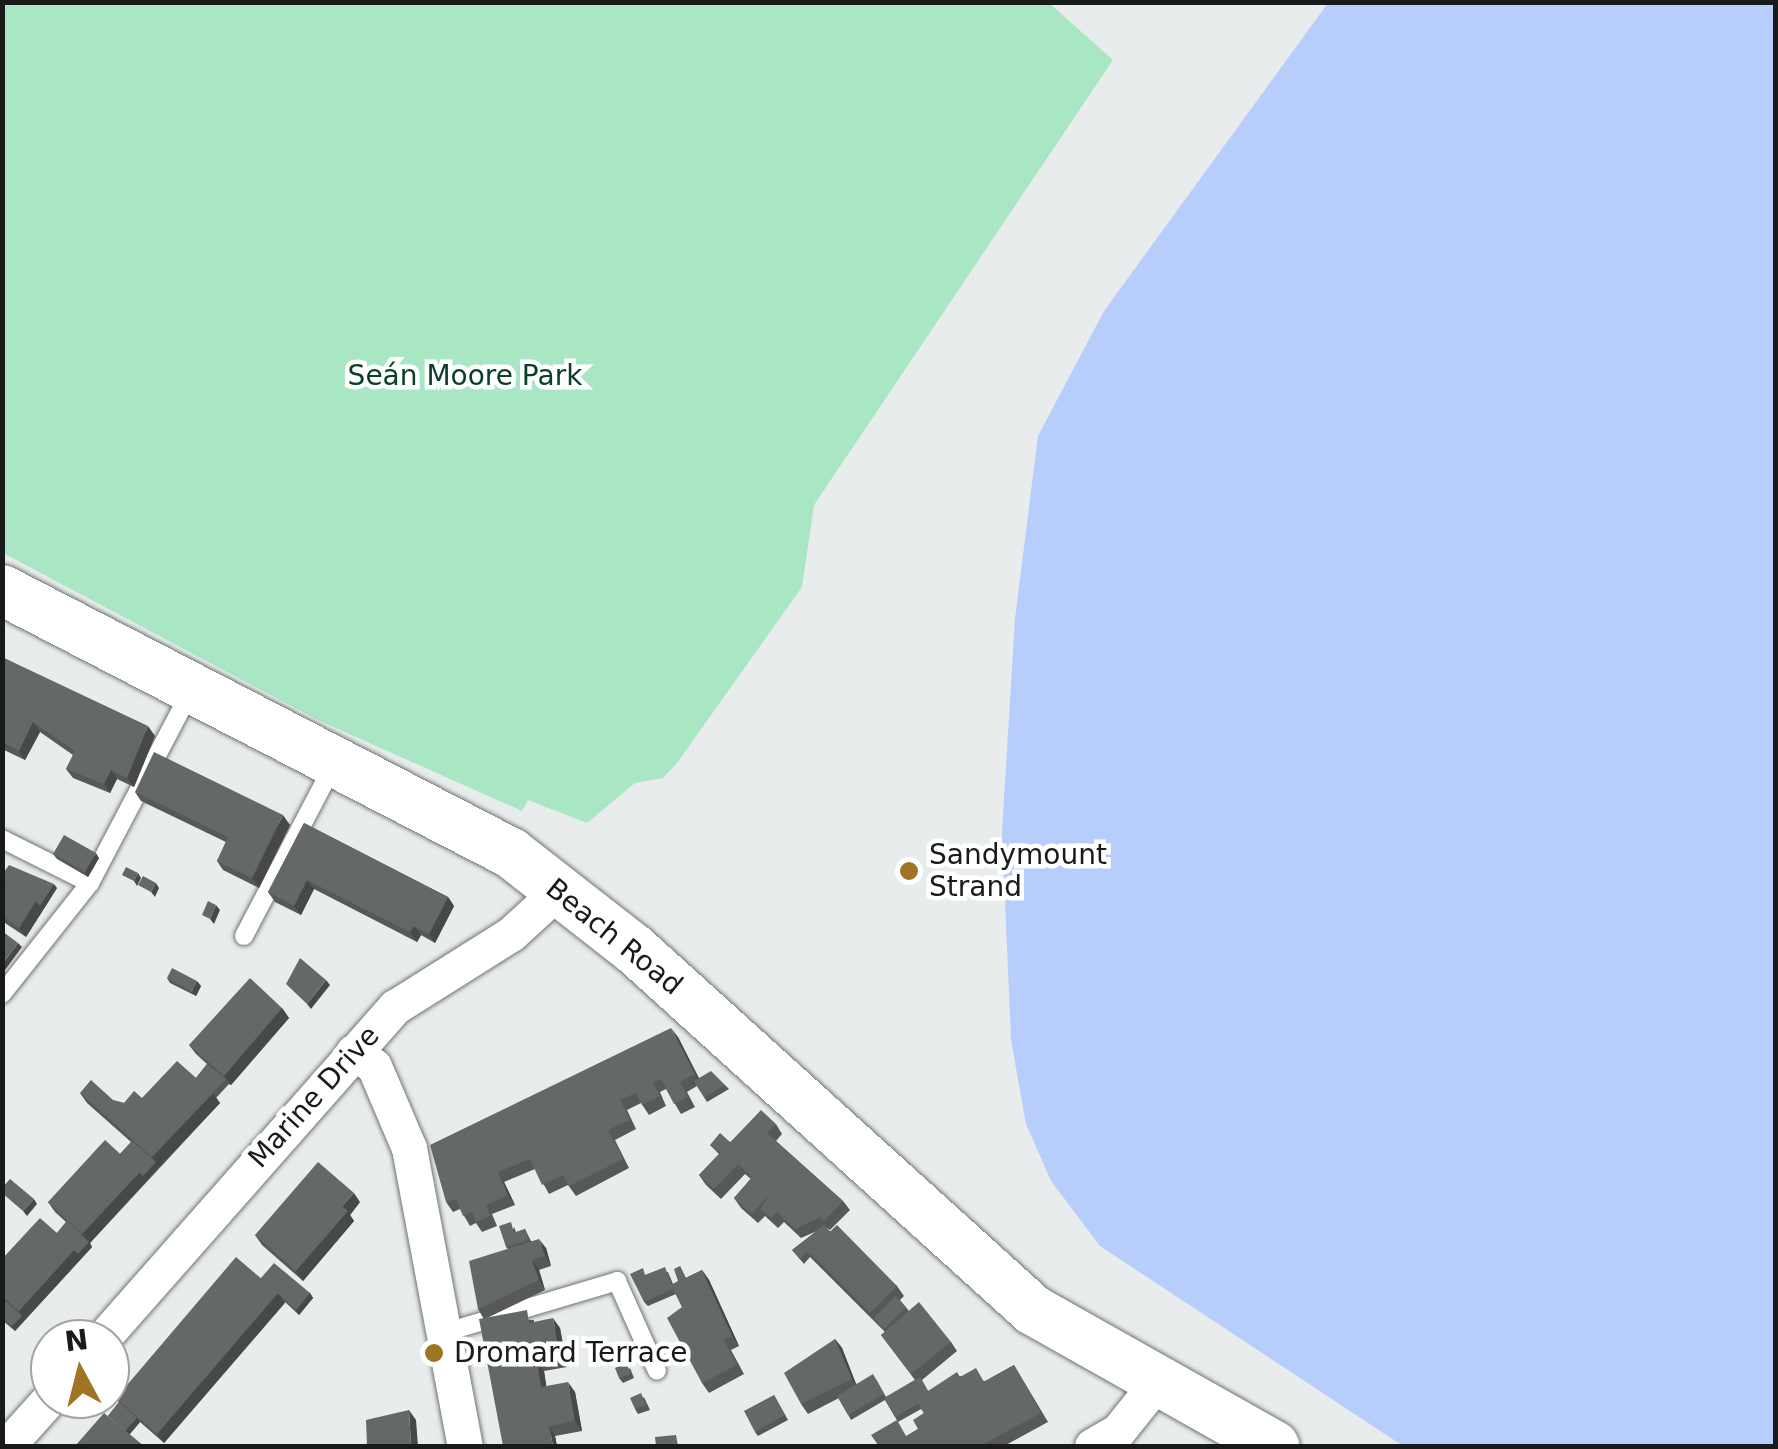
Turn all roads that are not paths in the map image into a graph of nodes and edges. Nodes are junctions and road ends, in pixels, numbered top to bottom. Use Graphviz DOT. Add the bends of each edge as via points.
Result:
graph roads {
  1 [pos="3,592"];
  2 [pos="192,690"];
  3 [pos="334,763"];
  4 [pos="2,839"];
  5 [pos="90,882"];
  6 [pos="557,892"];
  7 [pos="244,936"];
  8 [pos="2,994"];
  9 [pos="353,1052"];
  10 [pos="119,1319"];
  11 [pos="443,1333"];
  12 [pos="657,1372"];
  13 [pos="1158,1381"];
  14 [pos="32,1419"];
  15 [pos="8,1446"];
  16 [pos="465,1446"];
  17 [pos="1092,1446"];
  18 [pos="1274,1446"];
  1 -- 2 [label="main road, Beach Road"];
  2 -- 3 [label="main road, Beach Road"];
  2 -- 5 [label="lane"];
  3 -- 6 [label="main road, Beach Road" via="510,853"];
  3 -- 7 [label="lane"];
  4 -- 5 [label="lane"];
  5 -- 8 [label="lane"];
  6 -- 9 [label="street, Marine Drive" via="511,934 395,1006"];
  6 -- 13 [label="main road, Beach Road" via="634,949 1032,1310"];
  9 -- 10 [label="street, Marine Drive"];
  9 -- 11 [label="street" via="374,1066 408,1148"];
  11 -- 12 [label="lane" via="521,1315 617,1281"];
  11 -- 16 [label="street"];
  13 -- 17 [label="street" via="1118,1431"];
  13 -- 18 [label="main road, Beach Road"];
  14 -- 15 [label="street"];
}
